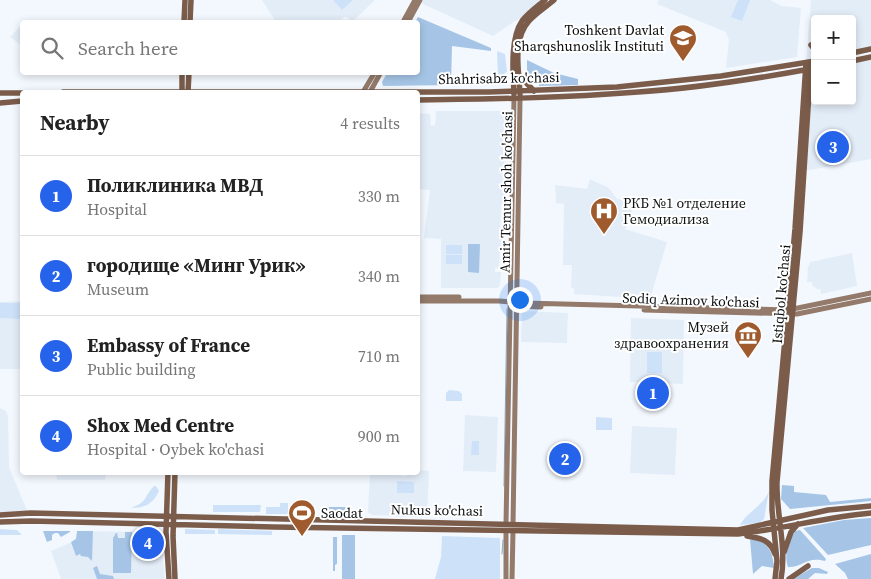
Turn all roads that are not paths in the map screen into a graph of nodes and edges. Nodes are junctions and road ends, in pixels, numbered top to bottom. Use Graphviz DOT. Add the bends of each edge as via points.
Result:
graph roads {
  1 [pos="185,0"];
  2 [pos="191,0"];
  3 [pos="415,0"];
  4 [pos="420,0"];
  5 [pos="545,0"];
  6 [pos="554,0"];
  7 [pos="184,20"];
  8 [pos="190,20"];
  9 [pos="403,20"];
  10 [pos="409,20"];
  11 [pos="871,49"];
  12 [pos="856,52"];
  13 [pos="871,57"];
  14 [pos="856,60"];
  15 [pos="811,62"];
  16 [pos="810,69"];
  17 [pos="518,73"];
  18 [pos="182,75"];
  19 [pos="188,75"];
  20 [pos="373,75"];
  21 [pos="380,75"];
  22 [pos="377,80"];
  23 [pos="185,90"];
  24 [pos="185,90"];
  25 [pos="364,90"];
  26 [pos="371,90"];
  27 [pos="379,90"];
  28 [pos="534,90"];
  29 [pos="517,91"];
  30 [pos="420,92"];
  31 [pos="0,93"];
  32 [pos="20,93"];
  33 [pos="517,99"];
  34 [pos="420,100"];
  35 [pos="20,101"];
  36 [pos="0,103"];
  37 [pos="871,294"];
  38 [pos="420,296"];
  39 [pos="856,299"];
  40 [pos="871,299"];
  41 [pos="420,300"];
  42 [pos="510,300"];
  43 [pos="516,304"];
  44 [pos="790,312"];
  45 [pos="512,410"];
  46 [pos="168,475"];
  47 [pos="175,475"];
  48 [pos="507,482"];
  49 [pos="514,482"];
  50 [pos="774,502"];
  51 [pos="871,506"];
  52 [pos="30,513"];
  53 [pos="871,513"];
  54 [pos="0,515"];
  55 [pos="796,517"];
  56 [pos="33,521"];
  57 [pos="170,521"];
  58 [pos="0,522"];
  59 [pos="798,524"];
  60 [pos="777,526"];
  61 [pos="509,528"];
  62 [pos="756,528"];
  63 [pos="738,534"];
  64 [pos="780,559"];
  65 [pos="808,566"];
  66 [pos="169,579"];
  67 [pos="175,579"];
  68 [pos="506,579"];
  69 [pos="512,579"];
  70 [pos="775,579"];
  71 [pos="781,579"];
  72 [pos="789,579"];
  1 -- 7 [label="main road"];
  2 -- 8 [label="main road"];
  3 -- 9 [label="main road"];
  4 -- 10 [label="main road"];
  5 -- 29 [label="main road, Amir Temur shoh ko'chasi" via="527,15 518,29 514,46"];
  6 -- 17 [label="main road, Amir Temur shoh ko'chasi" via="524,29"];
  11 -- 12 [label="main road"];
  13 -- 14 [label="main road"];
  15 -- 28 [label="main road, Shahrisabz ko'chasi" via="660,83"];
  16 -- 33 [label="main road, Shahrisabz ko'chasi" via="664,90"];
  16 -- 44 [label="main road, Istiqbol ko'chasi"];
  17 -- 28 [label="main road"];
  17 -- 29 [label="main road, Amir Temur shoh ko'chasi"];
  18 -- 23 [label="main road"];
  19 -- 24 [label="main road"];
  20 -- 25 [label="main road"];
  21 -- 22 [label="main road"];
  22 -- 26 [label="main road"];
  22 -- 27 [label="main road"];
  28 -- 29 [label="main road, Shahrisabz ko'chasi"];
  29 -- 30 [label="main road, Shahrisabz ko'chasi"];
  29 -- 33 [label="main road, Amir Temur shoh ko'chasi"];
  31 -- 32 [label="main road"];
  33 -- 34 [label="main road, Shahrisabz ko'chasi"];
  33 -- 42 [label="main road, Amir Temur shoh ko'chasi"];
  33 -- 43 [label="main road, Amir Temur shoh ko'chasi"];
  35 -- 36 [label="main road"];
  37 -- 39 [label="main road, Sodiq Azimov ko'chasi"];
  38 -- 42 [label="main road"];
  39 -- 40 [label="main road, Sodiq Azimov ko'chasi"];
  39 -- 44 [label="main road, Sodiq Azimov ko'chasi"];
  41 -- 42 [label="main road"];
  42 -- 43 [label="main road"];
  42 -- 45 [label="main road, Amir Temur shoh ko'chasi"];
  43 -- 44 [label="main road, Sodiq Azimov ko'chasi"];
  43 -- 45 [label="main road, Amir Temur shoh ko'chasi"];
  44 -- 50 [label="main road, Istiqbol ko'chasi" via="772,482"];
  45 -- 48 [label="main road, Amir Temur shoh ko'chasi"];
  45 -- 49 [label="main road, Amir Temur shoh ko'chasi"];
  46 -- 57 [label="main road"];
  47 -- 57 [label="main road"];
  48 -- 49 [label="main road"];
  48 -- 61 [label="main road, Amir Temur shoh ko'chasi"];
  49 -- 61 [label="main road, Amir Temur shoh ko'chasi"];
  50 -- 55 [label="main road" via="784,516"];
  50 -- 60 [label="main road, Istiqbol ko'chasi"];
  50 -- 62 [label="main road" via="767,518"];
  51 -- 55 [label="main road, Nukus ko'chasi"];
  52 -- 54 [label="main road, Nukus ko'chasi"];
  52 -- 56 [label="main road"];
  52 -- 57 [label="main road, Nukus ko'chasi"];
  53 -- 59 [label="main road, Nukus ko'chasi"];
  55 -- 60 [label="main road, Nukus ko'chasi"];
  56 -- 57 [label="main road, Nukus ko'chasi"];
  56 -- 58 [label="main road, Nukus ko'chasi"];
  57 -- 61 [label="main road, Nukus ko'chasi"];
  57 -- 66 [label="main road"];
  57 -- 67 [label="main road"];
  59 -- 60 [label="main road, Nukus ko'chasi"];
  59 -- 64 [label="main road"];
  60 -- 62 [label="main road, Nukus ko'chasi"];
  60 -- 63 [label="main road, Nukus ko'chasi"];
  60 -- 64 [label="main road, Istiqbol ko'chasi"];
  61 -- 62 [label="main road, Nukus ko'chasi"];
  61 -- 63 [label="main road, Nukus ko'chasi"];
  61 -- 68 [label="main road, Amir Temur shoh ko'chasi"];
  61 -- 69 [label="main road, Amir Temur shoh ko'chasi"];
  63 -- 64 [label="main road" via="766,541"];
  64 -- 70 [label="main road"];
  64 -- 71 [label="main road"];
  65 -- 72 [label="main road"];
}
